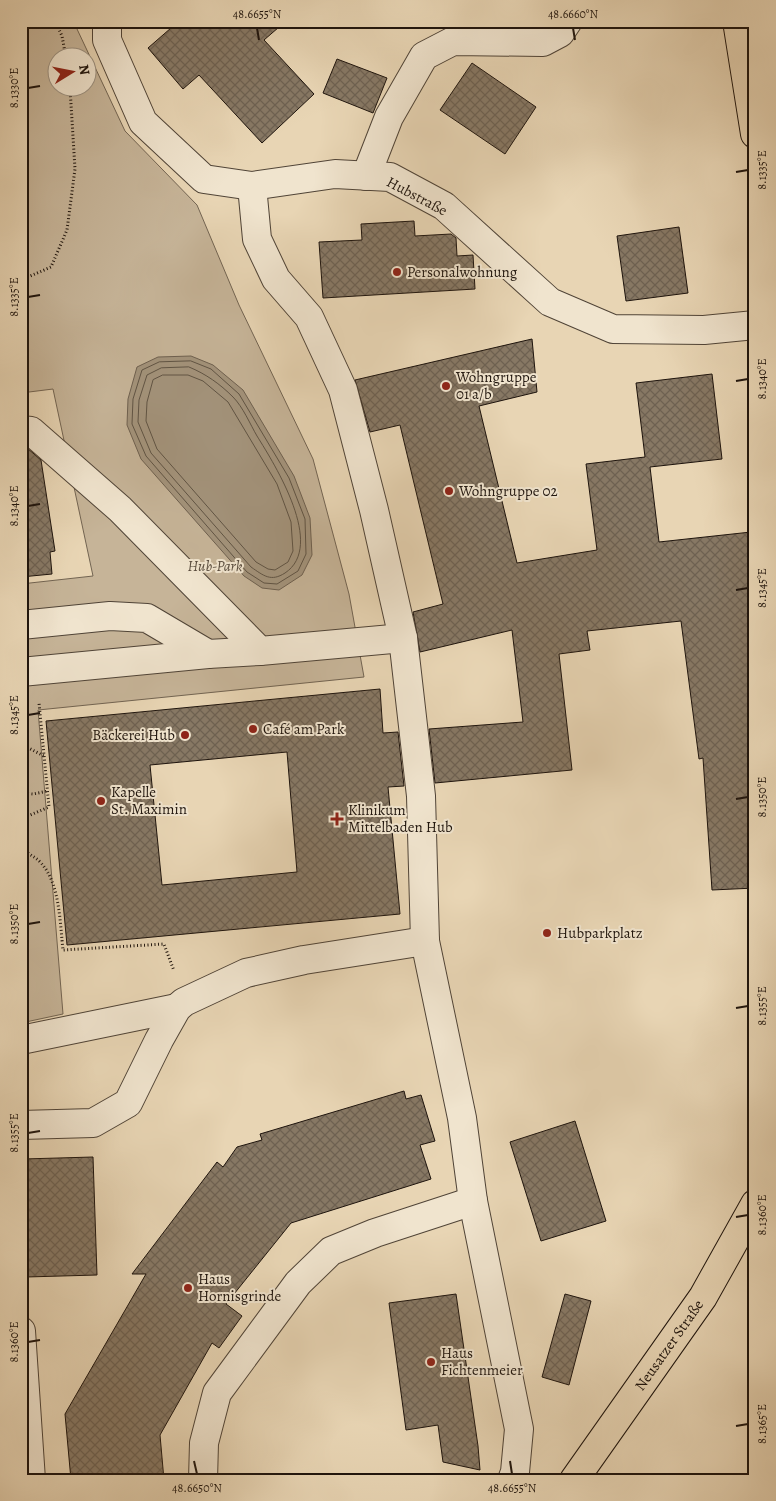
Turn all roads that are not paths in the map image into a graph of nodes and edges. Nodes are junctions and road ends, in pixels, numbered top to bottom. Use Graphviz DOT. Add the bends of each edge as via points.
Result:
graph roads {
  1 [pos="107,21"];
  2 [pos="568,21"];
  3 [pos="737,21"];
  4 [pos="755,134"];
  5 [pos="366,176"];
  6 [pos="252,186"];
  7 [pos="755,325"];
  8 [pos="21,430"];
  9 [pos="21,625"];
  10 [pos="403,638"];
  11 [pos="260,651"];
  12 [pos="208,654"];
  13 [pos="29,672"];
  14 [pos="424,941"];
  15 [pos="180,1005"];
  16 [pos="21,1040"];
  17 [pos="21,1125"];
  18 [pos="473,1201"];
  19 [pos="755,1204"];
  20 [pos="21,1331"];
  21 [pos="31,1480"];
  22 [pos="203,1480"];
  23 [pos="512,1480"];
  24 [pos="574,1480"];
  1 -- 6 [label="street, Hubstraße" via="107,40 142,122 204,179"];
  2 -- 5 [label="street" via="560,33 543,42 453,41 424,56 389,117"];
  3 -- 4 [label="main road"];
  5 -- 6 [label="street, Hubstraße" via="335,174"];
  5 -- 7 [label="street, Hubstraße" via="390,177 444,206 550,302 613,329 704,330"];
  6 -- 10 [label="street" via="257,239 276,279 309,317 343,390"];
  8 -- 11 [label="street" via="31,431 120,509"];
  9 -- 12 [label="street" via="110,616 147,618"];
  10 -- 11 [label="street"];
  10 -- 14 [label="street" via="421,796"];
  11 -- 12 [label="street"];
  12 -- 13 [label="street"];
  14 -- 15 [label="street" via="304,960 246,973"];
  14 -- 18 [label="street" via="462,1118"];
  15 -- 16 [label="street"];
  15 -- 17 [label="street" via="128,1103 92,1123"];
  18 -- 22 [label="street" via="331,1251 298,1284 217,1393 204,1442"];
  18 -- 23 [label="street" via="519,1429"];
  19 -- 24 [label="main road, Neusatzer Straße" via="703,1297"];
  20 -- 21 [label="street"];
}
